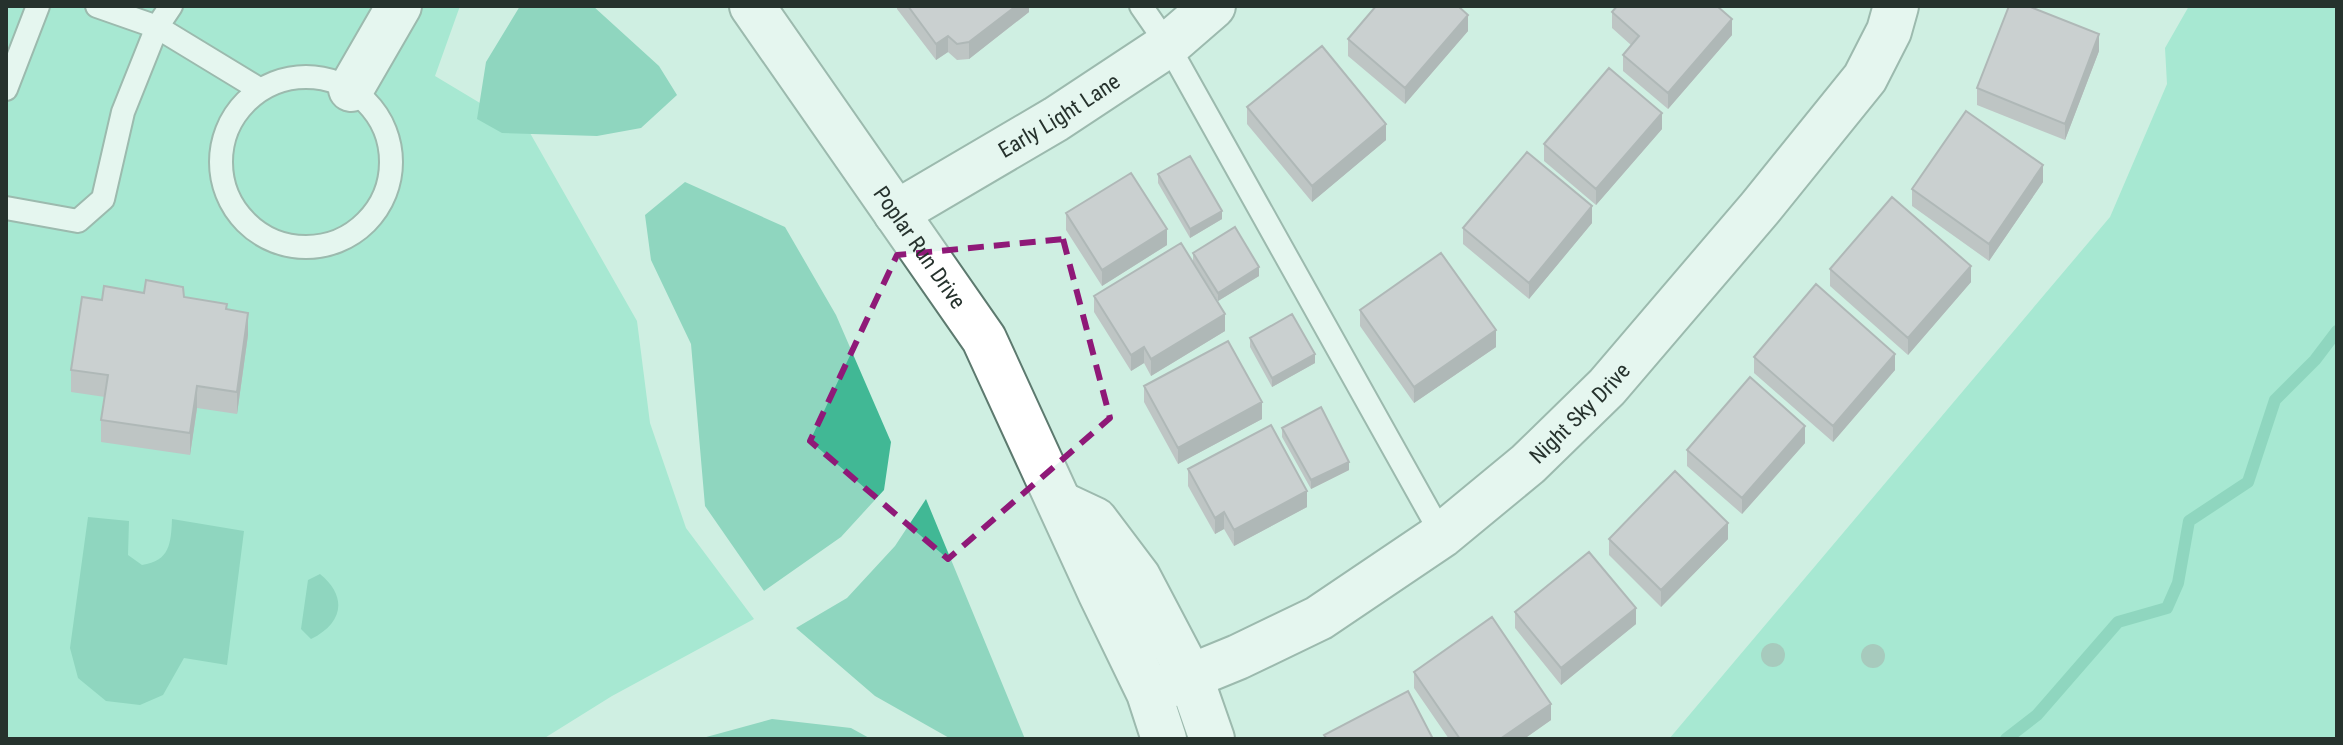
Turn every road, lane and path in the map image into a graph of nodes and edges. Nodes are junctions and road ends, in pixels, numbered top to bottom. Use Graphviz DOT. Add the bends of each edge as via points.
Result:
graph roads {
  1 [pos="38,6"];
  2 [pos="97,6"];
  3 [pos="171,6"];
  4 [pos="399,6"];
  5 [pos="752,6"];
  6 [pos="1141,6"];
  7 [pos="1213,6"];
  8 [pos="1896,6"];
  9 [pos="157,27"];
  10 [pos="1168,45"];
  11 [pos="6,89"];
  12 [pos="259,89"];
  13 [pos="351,89"];
  14 [pos="6,208"];
  15 [pos="896,213"];
  16 [pos="1060,504"];
  17 [pos="1442,535"];
  18 [pos="1190,676"];
  19 [pos="1149,693"];
  20 [pos="1164,739"];
  21 [pos="1212,739"];
  1 -- 11 [label="lane"];
  2 -- 9 [label="lane"];
  3 -- 9 [label="lane"];
  4 -- 13 [label="street"];
  5 -- 15 [label="street, Poplar Run Drive"];
  6 -- 10 [label="lane"];
  7 -- 10 [label="street, Early Light Lane"];
  8 -- 17 [label="street, Night Sky Drive" via="1865,78 1607,387 1528,464"];
  9 -- 12 [label="lane"];
  9 -- 14 [label="lane" via="123,112 103,199 78,221"];
  10 -- 15 [label="street, Early Light Lane" via="1056,119"];
  10 -- 17 [label="lane"];
  12 -- 13 [label="lane" via="305,76"];
  12 -- 13 [label="lane" via="238,109 224,135 220,164 226,193 241,218 264,237 291,247 321,247 349,237 371,218 386,193 392,164 388,134 373,109"];
  15 -- 16 [label="street, Poplar Run Drive" via="984,339"];
  16 -- 18 [label="street" via="1095,520 1138,577"];
  16 -- 19 [label="street, Poplar Run Drive"];
  17 -- 18 [label="street, Night Sky Drive" via="1319,618"];
  18 -- 19 [label="street, Night Sky Drive"];
  18 -- 21 [label="street"];
  19 -- 20 [label="street, Poplar Run Drive"];
}
